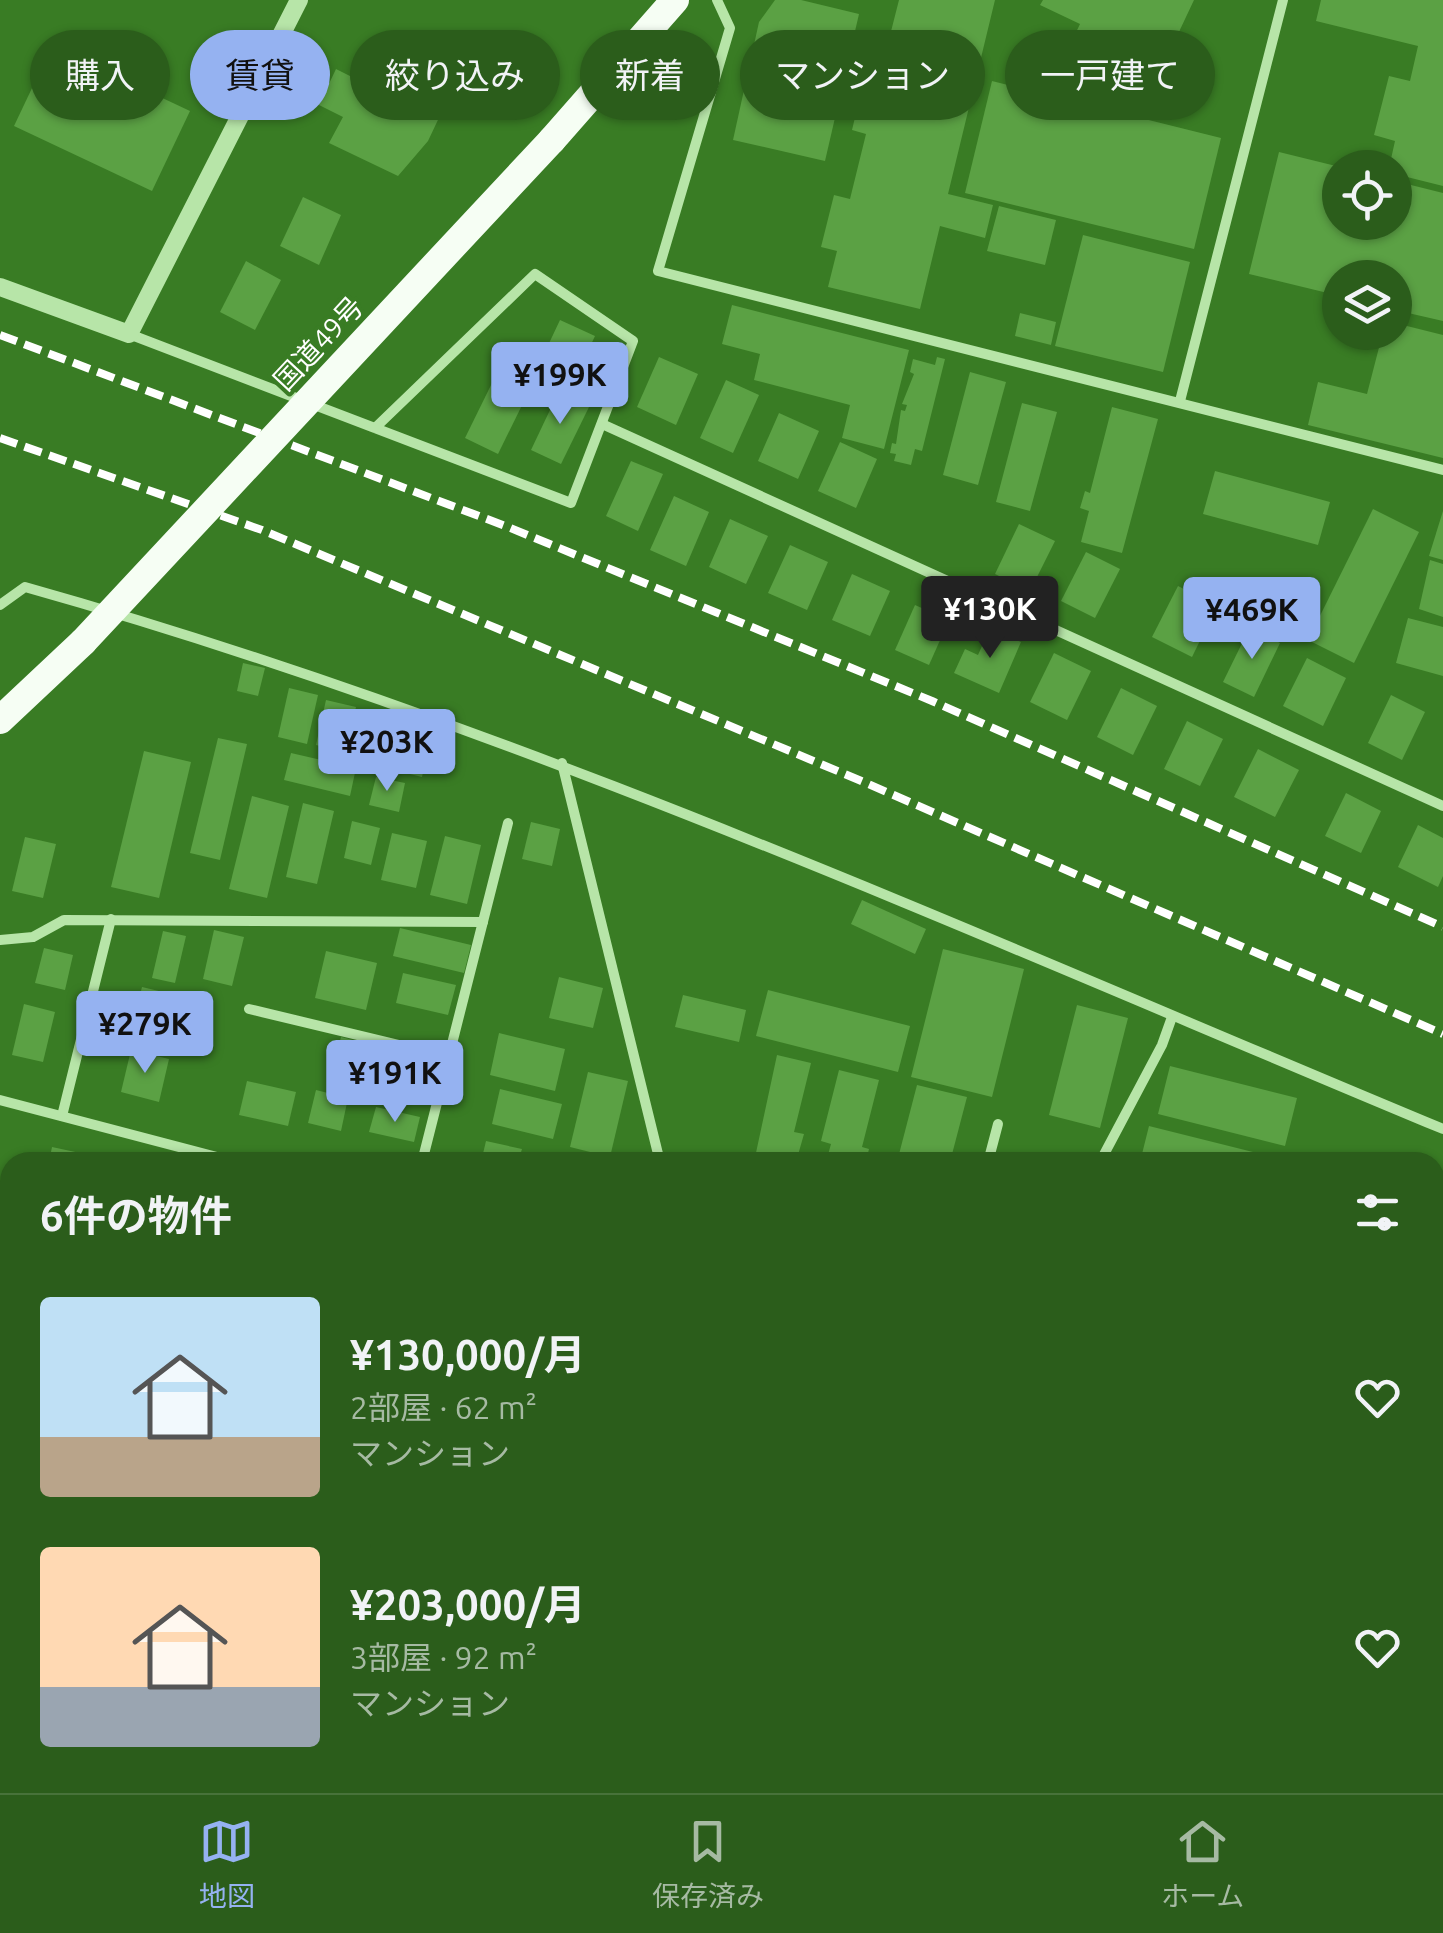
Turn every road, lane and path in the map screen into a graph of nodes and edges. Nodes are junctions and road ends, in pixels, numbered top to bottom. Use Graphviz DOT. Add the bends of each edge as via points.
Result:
graph roads {
  1 [pos="299,0"];
  2 [pos="675,0"];
  3 [pos="717,0"];
  4 [pos="1282,0"];
  5 [pos="0,288"];
  6 [pos="129,334"];
  7 [pos="1180,401"];
  8 [pos="602,424"];
  9 [pos="374,428"];
  10 [pos="1443,470"];
  11 [pos="0,605"];
  12 [pos="0,720"];
  13 [pos="562,764"];
  14 [pos="1443,806"];
  15 [pos="508,823"];
  16 [pos="111,919"];
  17 [pos="483,922"];
  18 [pos="0,940"];
  19 [pos="250,1009"];
  20 [pos="1172,1017"];
  21 [pos="449,1057"];
  22 [pos="0,1100"];
  23 [pos="62,1116"];
  24 [pos="998,1124"];
  25 [pos="1443,1129"];
  26 [pos="198,1152"];
  27 [pos="425,1152"];
  28 [pos="658,1152"];
  29 [pos="991,1152"];
  30 [pos="1105,1152"];
  1 -- 6 [label="street"];
  2 -- 12 [label="highway, 国道49号, bridge" via="83,642"];
  3 -- 7 [label="street" via="730,28 658,271"];
  4 -- 7 [label="street"];
  5 -- 6 [label="street"];
  6 -- 9 [label="street"];
  7 -- 10 [label="street"];
  8 -- 9 [label="street" via="570,503"];
  8 -- 9 [label="street" via="633,341 535,274"];
  8 -- 14 [label="street"];
  11 -- 13 [label="street" via="26,587 190,633"];
  13 -- 20 [label="street"];
  13 -- 28 [label="street"];
  15 -- 17 [label="street"];
  16 -- 17 [label="street"];
  16 -- 18 [label="street" via="64,920 33,937"];
  16 -- 23 [label="street"];
  17 -- 21 [label="street"];
  19 -- 21 [label="street"];
  20 -- 25 [label="street"];
  20 -- 30 [label="street"];
  21 -- 27 [label="street"];
  22 -- 23 [label="street"];
  23 -- 26 [label="street"];
  24 -- 29 [label="street"];
}
